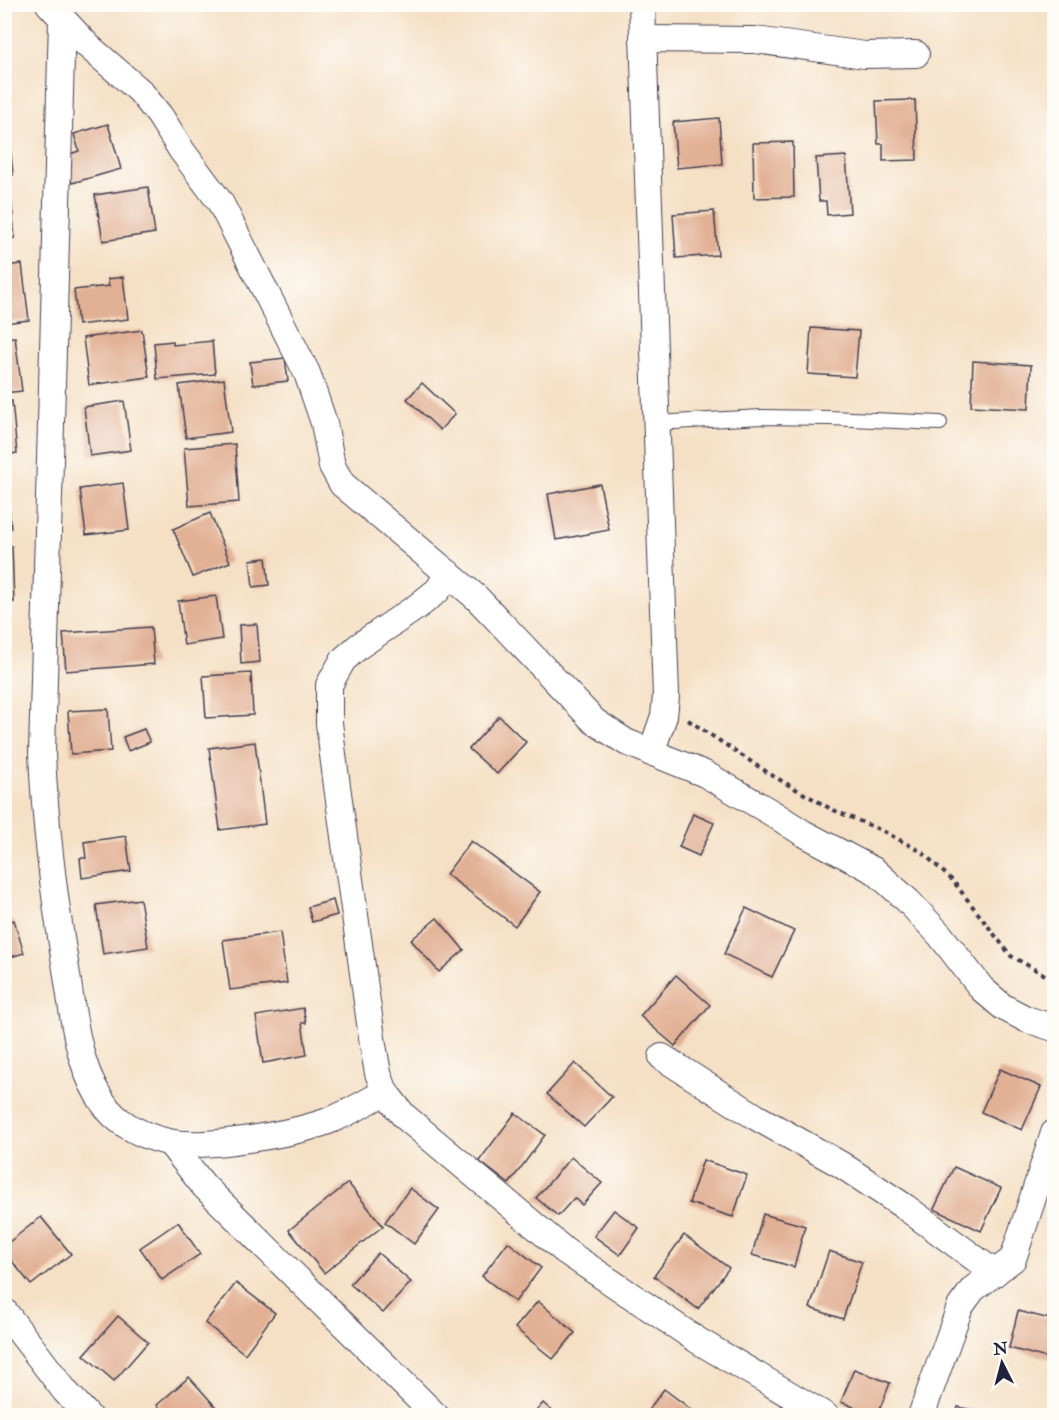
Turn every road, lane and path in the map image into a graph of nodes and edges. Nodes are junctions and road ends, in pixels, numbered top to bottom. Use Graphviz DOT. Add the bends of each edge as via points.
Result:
graph roads {
  1 [pos="642,4"];
  2 [pos="56,12"];
  3 [pos="643,39"];
  4 [pos="916,54"];
  5 [pos="657,423"];
  6 [pos="940,423"];
  7 [pos="448,573"];
  8 [pos="651,753"];
  9 [pos="1054,1028"];
  10 [pos="662,1057"];
  11 [pos="385,1092"];
  12 [pos="1054,1133"];
  13 [pos="170,1143"];
  14 [pos="995,1273"];
  15 [pos="4,1311"];
  16 [pos="88,1416"];
  17 [pos="436,1416"];
  18 [pos="826,1416"];
  19 [pos="921,1416"];
  1 -- 3 [label="street"];
  2 -- 7 [label="street" via="140,91 220,202 307,373 324,423 332,466 342,483"];
  2 -- 13 [label="street" via="44,807 56,909 84,1064 104,1105 118,1120 141,1134"];
  3 -- 4 [label="street" via="755,40 865,55"];
  3 -- 5 [label="street"];
  5 -- 6 [label="lane" via="761,417"];
  5 -- 8 [label="street" via="666,696 664,716"];
  7 -- 8 [label="street" via="477,598 594,721"];
  7 -- 11 [label="street" via="438,590 343,660 329,686 329,723 343,833 373,1045"];
  8 -- 9 [label="street" via="705,774 874,871 940,935 982,989 1003,1007"];
  10 -- 14 [label="street" via="840,1164"];
  11 -- 13 [label="street" via="332,1120 277,1135"];
  11 -- 18 [label="street" via="427,1137 565,1251 697,1340"];
  12 -- 14 [label="street" via="1013,1259"];
  13 -- 17 [label="street" via="204,1186"];
  14 -- 19 [label="street" via="973,1289 960,1307"];
  15 -- 16 [label="street"];
}
